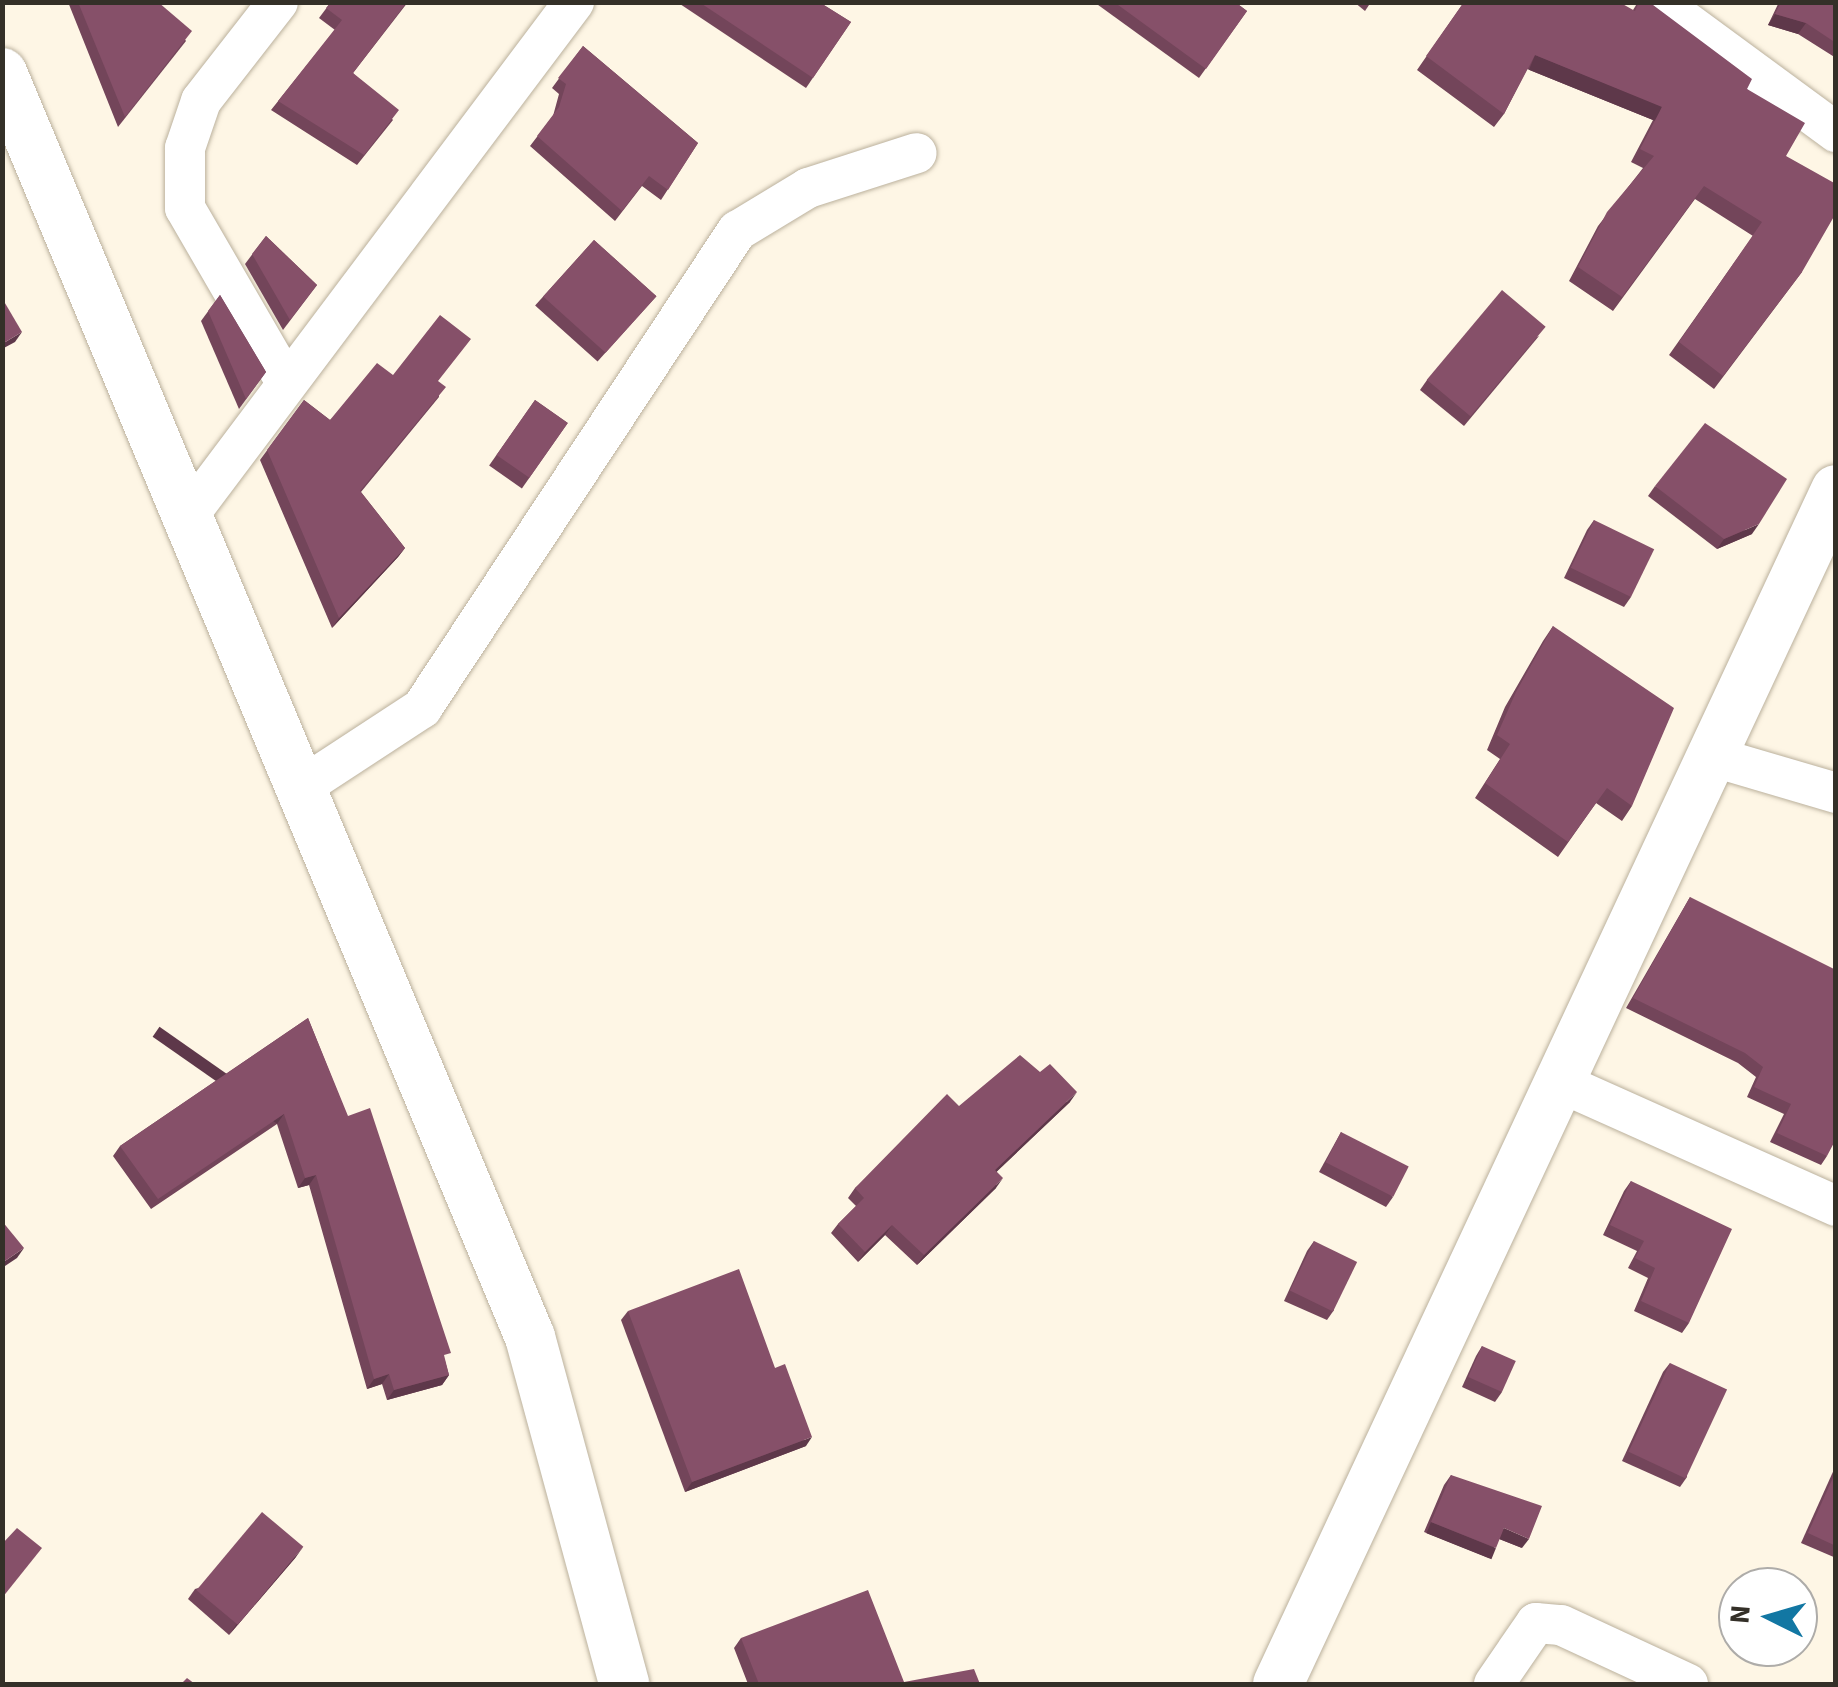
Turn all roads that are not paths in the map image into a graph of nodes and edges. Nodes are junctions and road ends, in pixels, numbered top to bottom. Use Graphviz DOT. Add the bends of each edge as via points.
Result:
graph roads {
  1 [pos="278,2"];
  2 [pos="574,2"];
  3 [pos="1658,2"];
  4 [pos="2,73"];
  5 [pos="1836,132"];
  6 [pos="917,153"];
  7 [pos="286,382"];
  8 [pos="1836,490"];
  9 [pos="188,516"];
  10 [pos="1714,757"];
  11 [pos="306,784"];
  12 [pos="1836,792"];
  13 [pos="1561,1083"];
  14 [pos="1836,1206"];
  15 [pos="624,1684"];
  16 [pos="1278,1684"];
  17 [pos="1494,1684"];
  18 [pos="1688,1684"];
  1 -- 7 [label="street" via="201,101 186,148 184,208"];
  2 -- 7 [label="street"];
  3 -- 5 [label="street"];
  4 -- 9 [label="street"];
  6 -- 11 [label="street" via="808,188 737,231 422,708"];
  7 -- 9 [label="street"];
  8 -- 10 [label="street"];
  9 -- 11 [label="street"];
  10 -- 12 [label="street"];
  10 -- 13 [label="street"];
  11 -- 15 [label="street" via="530,1338"];
  13 -- 14 [label="street"];
  13 -- 16 [label="street"];
  17 -- 18 [label="street" via="1536,1624 1561,1625"];
}
